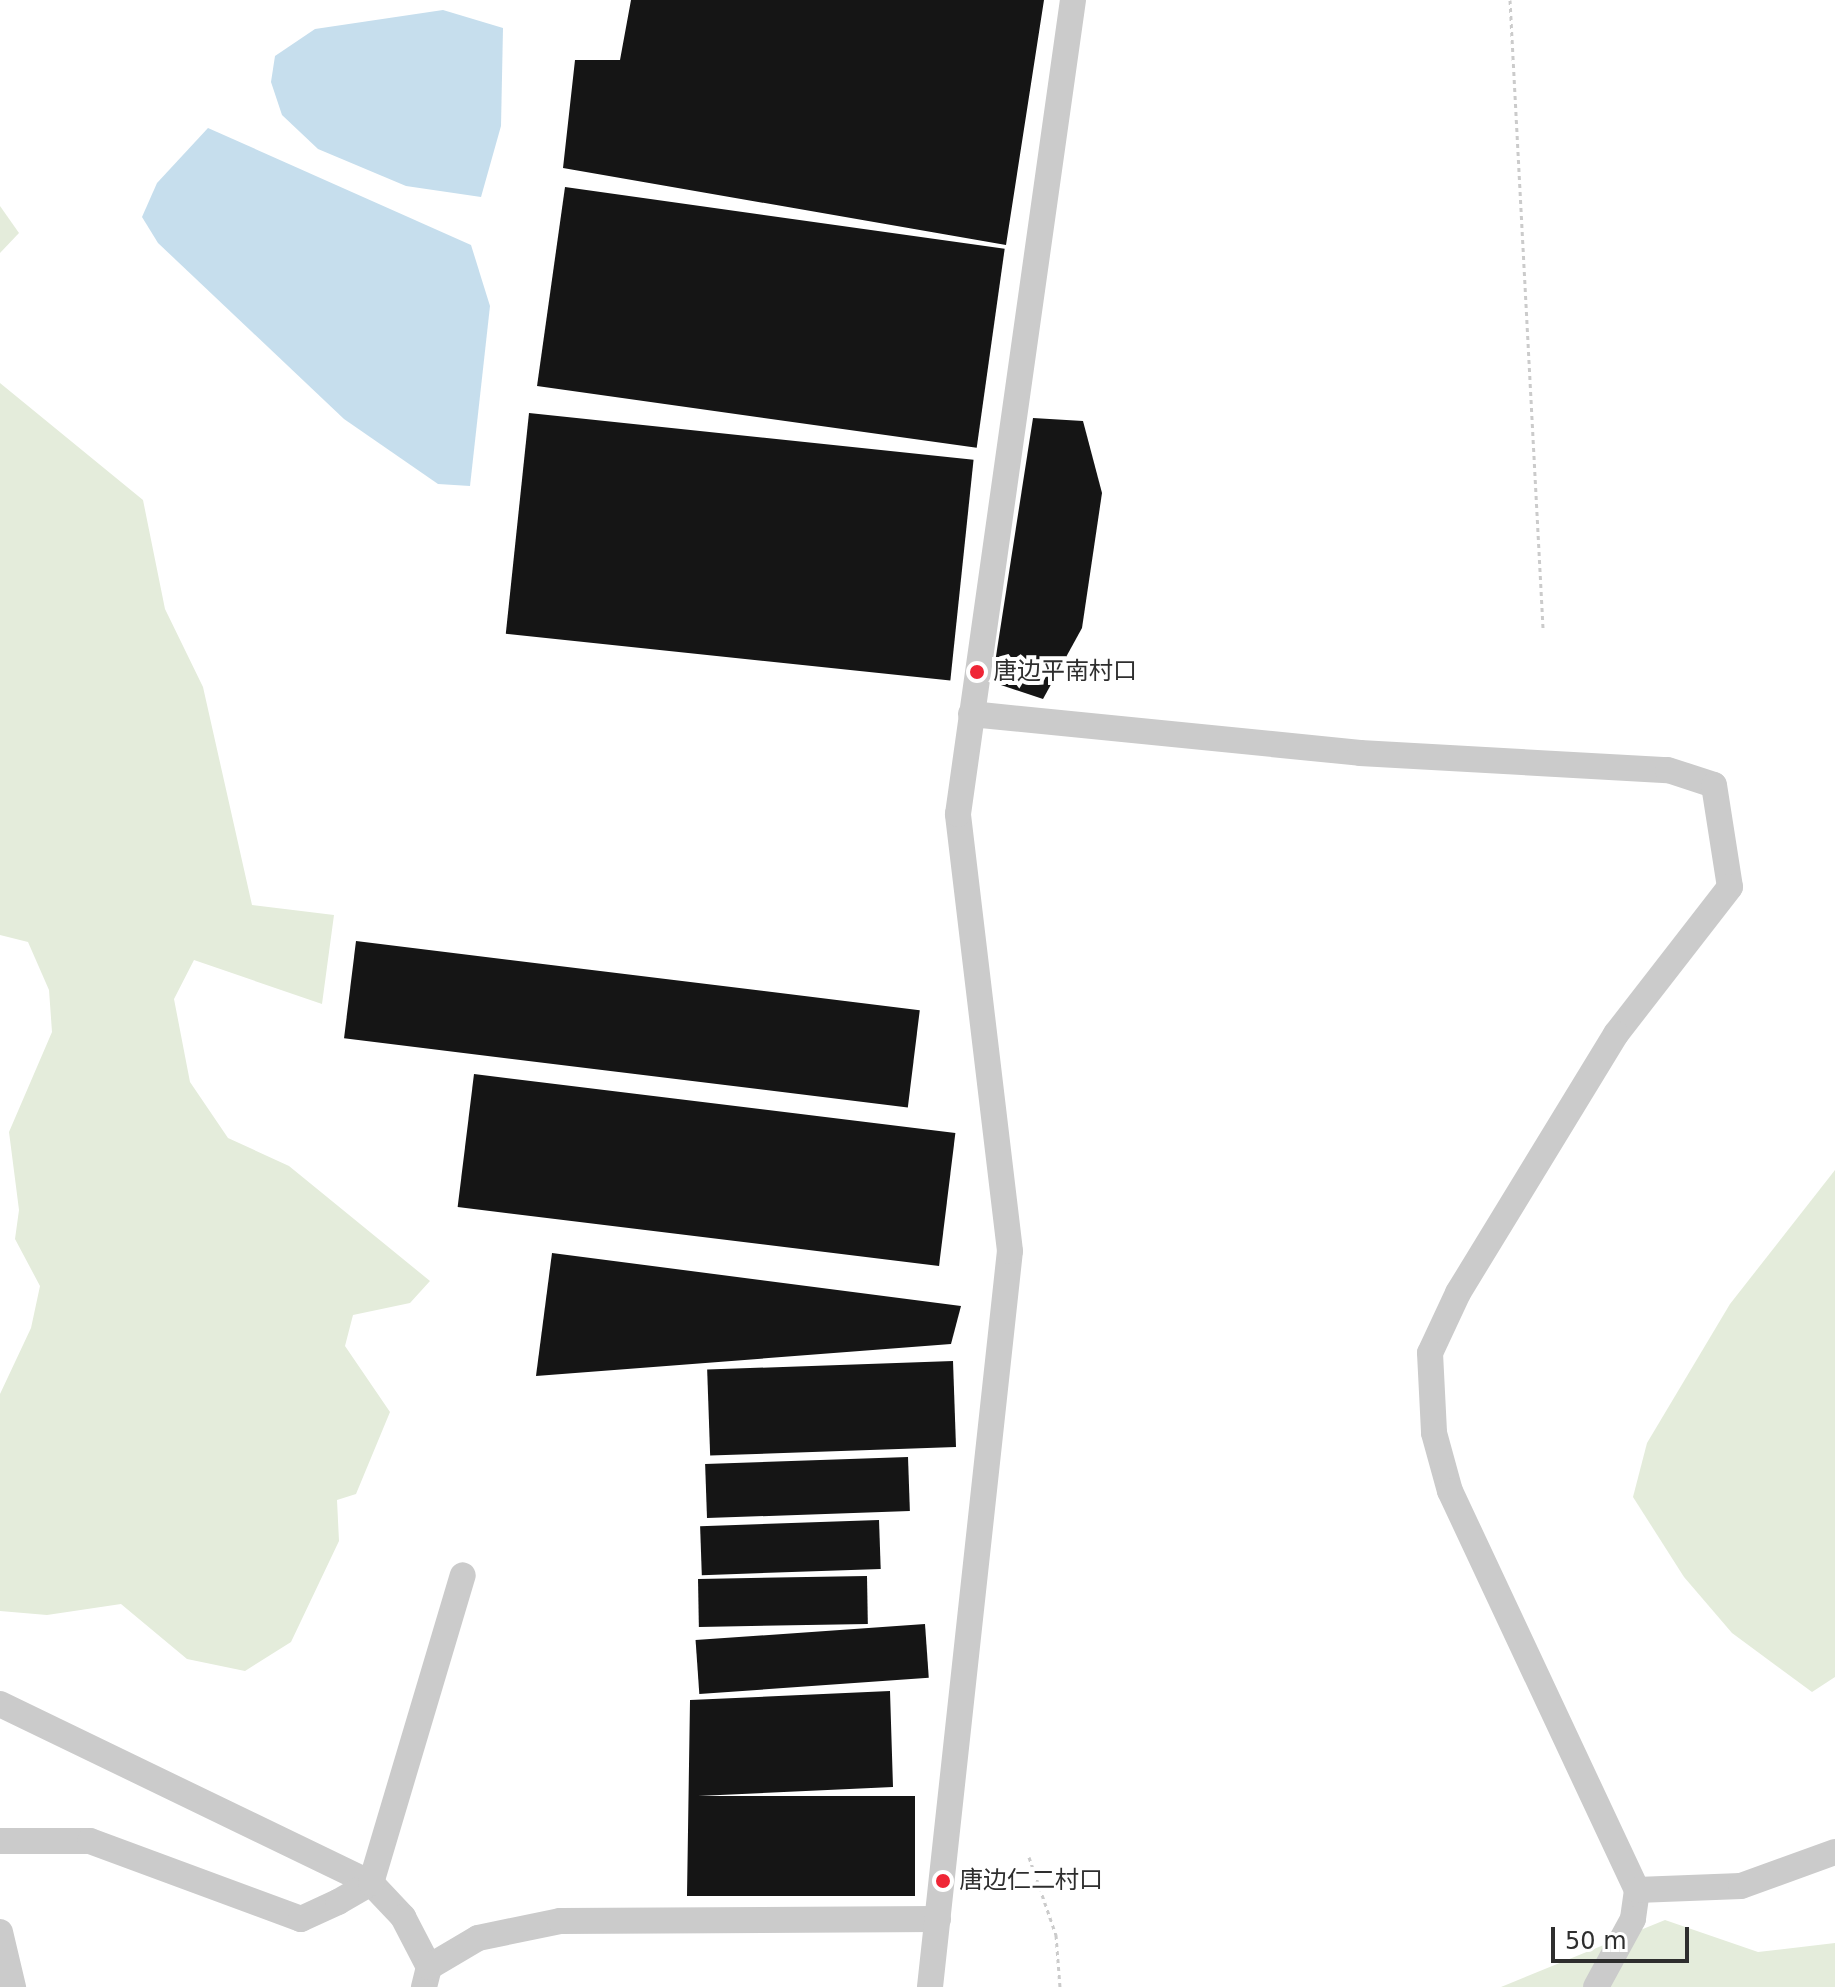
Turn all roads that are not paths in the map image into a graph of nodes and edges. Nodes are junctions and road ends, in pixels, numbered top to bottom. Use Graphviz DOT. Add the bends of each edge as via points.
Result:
graph roads {
  1 [pos="1073,0"];
  2 [pos="971,714"];
  3 [pos="463,1575"];
  4 [pos="0,1704"];
  5 [pos="0,1841"];
  6 [pos="1835,1852"];
  7 [pos="371,1883"];
  8 [pos="1637,1890"];
  9 [pos="938,1919"];
  10 [pos="0,1932"];
  11 [pos="426,1977"];
  12 [pos="13,1987"];
  13 [pos="930,1987"];
  14 [pos="1596,1987"];
  1 -- 2 [label="street"];
  2 -- 8 [label="street" via="1360,753 1668,770 1714,785 1730,887 1616,1034 1458,1293 1430,1353 1434,1433 1450,1491"];
  2 -- 9 [label="street" via="958,814 1010,1251"];
  3 -- 7 [label="street"];
  4 -- 7 [label="street"];
  5 -- 7 [label="street" via="90,1841 301,1919"];
  6 -- 8 [label="street" via="1741,1886"];
  7 -- 11 [label="street" via="403,1917"];
  8 -- 14 [label="street" via="1633,1919"];
  9 -- 11 [label="street" via="560,1921 478,1938"];
  9 -- 13 [label="street"];
  10 -- 12 [label="street"];
}
